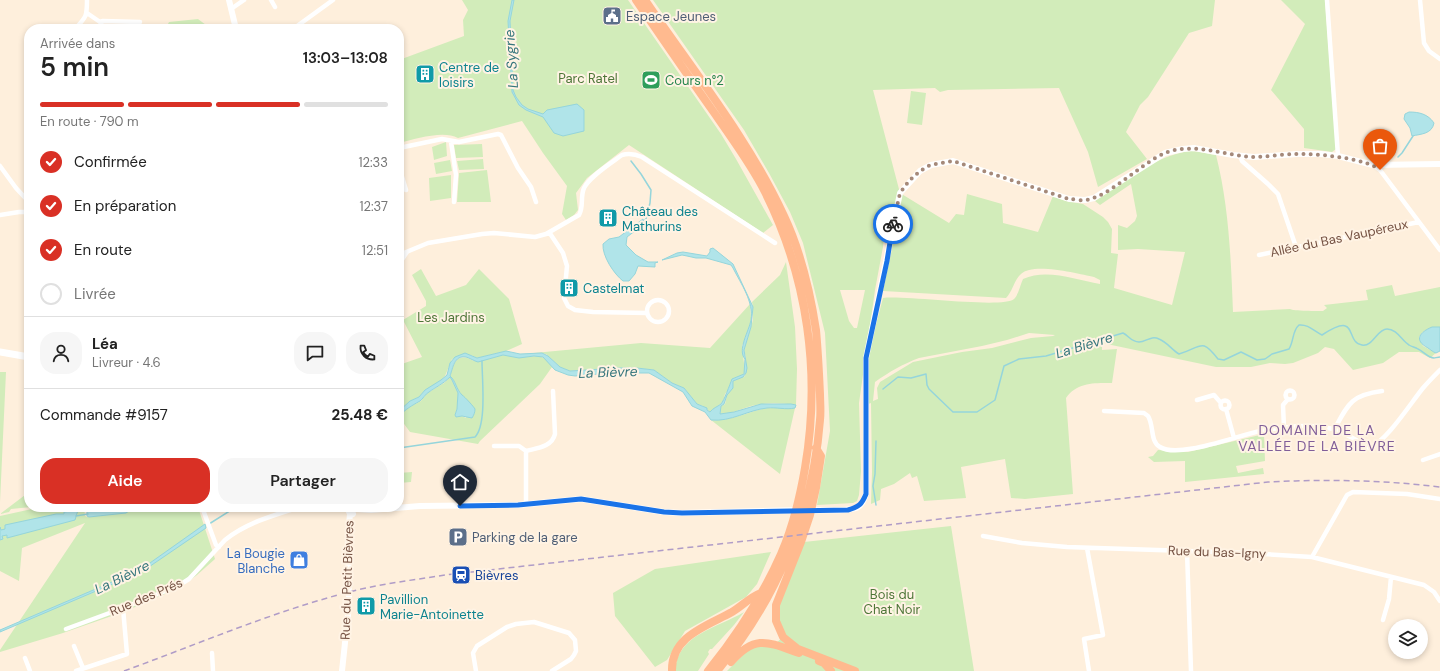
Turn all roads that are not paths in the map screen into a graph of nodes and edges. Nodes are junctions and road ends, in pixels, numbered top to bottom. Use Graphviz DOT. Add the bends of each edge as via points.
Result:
graph roads {
  1 [pos="87,0"];
  2 [pos="229,0"];
  3 [pos="244,0"];
  4 [pos="271,0"];
  5 [pos="333,0"];
  6 [pos="636,0"];
  7 [pos="645,0"];
  8 [pos="1327,0"];
  9 [pos="1420,0"];
  10 [pos="275,7"];
  11 [pos="231,9"];
  12 [pos="87,13"];
  13 [pos="100,22"];
  14 [pos="140,22"];
  15 [pos="80,24"];
  16 [pos="235,24"];
  17 [pos="300,24"];
  18 [pos="1440,59"];
  19 [pos="451,142"];
  20 [pos="404,147"];
  21 [pos="1240,156"];
  22 [pos="1338,156"];
  23 [pos="1440,164"];
  24 [pos="1374,165"];
  25 [pos="0,166"];
  26 [pos="404,183"];
  27 [pos="406,190"];
  28 [pos="24,197"];
  29 [pos="454,202"];
  30 [pos="536,202"];
  31 [pos="24,212"];
  32 [pos="0,215"];
  33 [pos="1418,222"];
  34 [pos="549,232"];
  35 [pos="775,243"];
  36 [pos="1296,247"];
  37 [pos="1440,250"];
  38 [pos="407,252"];
  39 [pos="404,253"];
  40 [pos="1259,254"];
  41 [pos="404,256"];
  42 [pos="647,313"];
  43 [pos="0,352"];
  44 [pos="24,356"];
  45 [pos="1440,370"];
  46 [pos="553,391"];
  47 [pos="1382,391"];
  48 [pos="1288,399"];
  49 [pos="1197,400"];
  50 [pos="1104,411"];
  51 [pos="1284,428"];
  52 [pos="1334,430"];
  53 [pos="1234,438"];
  54 [pos="494,446"];
  55 [pos="526,451"];
  56 [pos="1440,454"];
  57 [pos="1423,460"];
  58 [pos="812,488"];
  59 [pos="1440,499"];
  60 [pos="526,504"];
  61 [pos="404,507"];
  62 [pos="204,512"];
  63 [pos="286,512"];
  64 [pos="349,512"];
  65 [pos="983,536"];
  66 [pos="219,547"];
  67 [pos="1087,548"];
  68 [pos="1187,551"];
  69 [pos="784,555"];
  70 [pos="1312,556"];
  71 [pos="1391,577"];
  72 [pos="761,593"];
  73 [pos="1440,602"];
  74 [pos="123,608"];
  75 [pos="1383,620"];
  76 [pos="66,629"];
  77 [pos="74,646"];
  78 [pos="212,653"];
  79 [pos="26,658"];
  80 [pos="83,668"];
  81 [pos="720,668"];
  82 [pos="30,671"];
  83 [pos="76,671"];
  84 [pos="213,671"];
  85 [pos="342,671"];
  86 [pos="476,671"];
  87 [pos="552,671"];
  88 [pos="672,671"];
  89 [pos="708,671"];
  90 [pos="831,671"];
  91 [pos="855,671"];
  92 [pos="1089,671"];
  93 [pos="1191,671"];
  1 -- 12 [label="street"];
  2 -- 11 [label="street"];
  3 -- 11 [label="street"];
  4 -- 10 [label="street"];
  5 -- 17 [label="street"];
  6 -- 69 [label="highway" via="748,161 765,192 789,249 804,303 811,362 812,420 803,481"];
  7 -- 58 [label="highway" via="753,156 770,186 801,260 814,316 818,351 820,418 816,448 821,456"];
  8 -- 22 [label="street"];
  9 -- 18 [label="street" via="1424,43 1429,51"];
  11 -- 16 [label="street"];
  12 -- 13 [label="street"];
  12 -- 15 [label="street"];
  13 -- 14 [label="street"];
  19 -- 20 [label="street" via="442,139"];
  19 -- 29 [label="street" via="456,175"];
  19 -- 30 [label="street" via="501,135 518,168 531,186"];
  21 -- 22 [label="street"];
  21 -- 36 [label="street" via="1242,161 1278,194"];
  21 -- 60 [label="street" via="1194,148 1165,153 1103,193 1085,200 1069,199 953,161 930,165 909,181 900,193 866,358 866,494 858,508 700,513 664,512 581,499"];
  22 -- 24 [label="street"];
  23 -- 24 [label="street"];
  24 -- 33 [label="street"];
  25 -- 28 [label="street"];
  26 -- 27 [label="street"];
  31 -- 32 [label="street"];
  33 -- 36 [label="street, Allée du Bas Vaupéreux"];
  33 -- 37 [label="street"];
  34 -- 35 [label="street" via="579,215 582,211 584,188 592,178 622,155 634,154"];
  34 -- 38 [label="street" via="535,237 482,234 428,243"];
  34 -- 42 [label="street" via="567,266 564,298 568,306 575,310 593,312"];
  36 -- 40 [label="street, Allée du Bas Vaupéreux"];
  38 -- 39 [label="street"];
  38 -- 41 [label="street"];
  42 -- 42 [label="street" via="653,320 660,322 666,318 668,308 664,302 657,301 648,306"];
  43 -- 44 [label="main road"];
  45 -- 52 [label="street" via="1375,446 1368,448"];
  46 -- 55 [label="street" via="554,438 544,446"];
  47 -- 52 [label="street" via="1366,393 1348,405"];
  48 -- 51 [label="street" via="1283,405"];
  49 -- 53 [label="street" via="1214,395 1221,403 1221,407 1226,409"];
  50 -- 53 [label="street" via="1144,413 1148,416 1155,442 1159,447 1169,450 1188,450"];
  51 -- 52 [label="street" via="1313,426"];
  51 -- 53 [label="street"];
  54 -- 55 [label="street" via="519,446"];
  55 -- 60 [label="street"];
  56 -- 57 [label="street"];
  58 -- 69 [label="highway"];
  58 -- 91 [label="highway" via="810,515 776,605 776,622 783,637 798,649"];
  59 -- 70 [label="street" via="1407,494 1353,492 1347,495"];
  60 -- 61 [label="street"];
  62 -- 66 [label="street"];
  63 -- 66 [label="street, Rue des Prés" via="248,525 231,535"];
  64 -- 85 [label="street, Rue du Petit Bièvres" via="349,605"];
  65 -- 67 [label="street, Rue du Bas-Igny" via="1022,543"];
  66 -- 74 [label="street, Rue des Prés" via="189,579 178,586"];
  67 -- 68 [label="street, Rue du Bas-Igny"];
  67 -- 92 [label="street" via="1103,635 1084,639"];
  68 -- 70 [label="street, Rue du Bas-Igny"];
  68 -- 93 [label="street"];
  69 -- 72 [label="highway"];
  69 -- 81 [label="highway" via="774,585 751,626"];
  70 -- 71 [label="street, Rue du Bas-Igny"];
  71 -- 73 [label="street, Rue du Bas-Igny" via="1424,585 1431,589"];
  71 -- 75 [label="street" via="1389,599"];
  72 -- 88 [label="highway" via="688,636 675,653"];
  72 -- 89 [label="highway" via="730,643"];
  74 -- 76 [label="street, Rue des Prés"];
  74 -- 80 [label="street" via="127,654"];
  77 -- 80 [label="street"];
  78 -- 84 [label="street"];
  79 -- 82 [label="street"];
  80 -- 83 [label="street"];
  81 -- 90 [label="highway" via="749,646 769,643 824,663"];
  86 -- 87 [label="street" via="473,653 477,646 507,627 534,622 569,633 575,640 574,655"];
}
